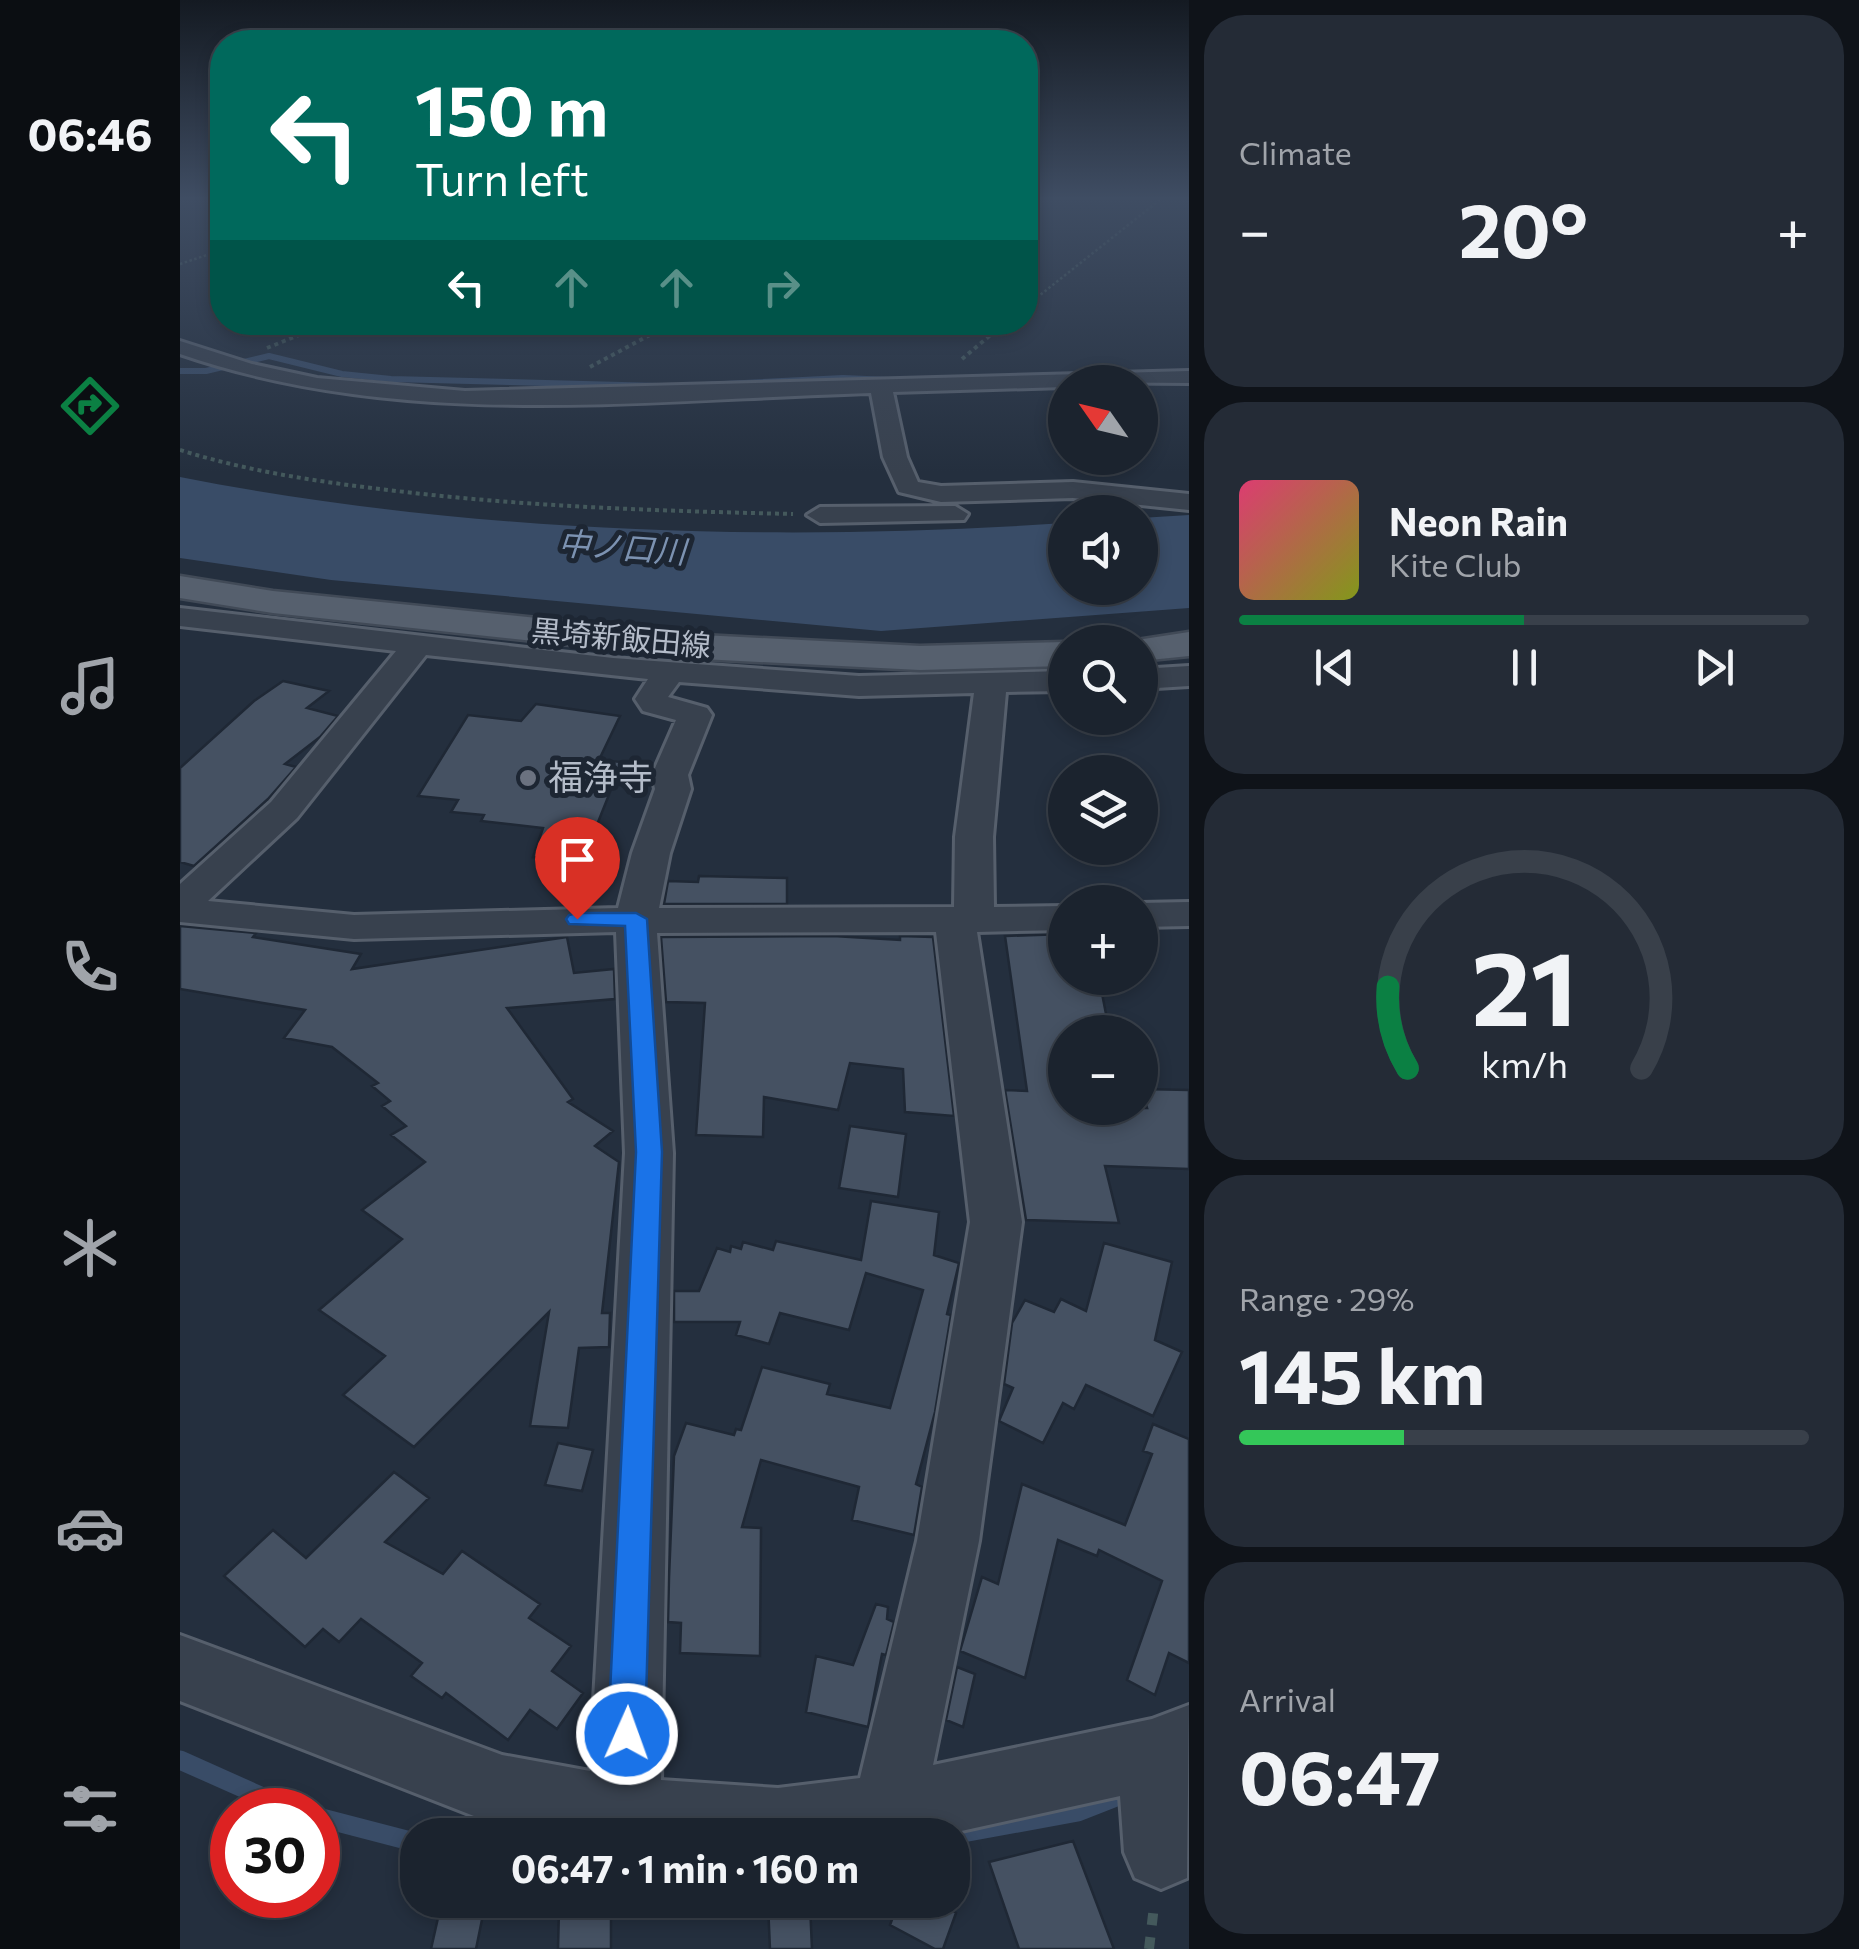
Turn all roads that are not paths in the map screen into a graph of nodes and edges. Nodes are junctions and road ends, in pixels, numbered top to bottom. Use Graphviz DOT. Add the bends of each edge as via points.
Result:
graph roads {
  1 [pos="180,348"];
  2 [pos="1189,377"];
  3 [pos="882,387"];
  4 [pos="1189,503"];
  5 [pos="820,515"];
  6 [pos="180,588"];
  7 [pos="180,617"];
  8 [pos="416,646"];
  9 [pos="1048,654"];
  10 [pos="668,672"];
  11 [pos="1048,682"];
  12 [pos="991,684"];
  13 [pos="180,908"];
  14 [pos="1189,914"];
  15 [pos="1158,915"];
  16 [pos="636,919"];
  17 [pos="1048,919"];
  18 [pos="964,921"];
  19 [pos="180,1668"];
  20 [pos="1171,1747"];
  21 [pos="888,1811"];
  22 [pos="624,1813"];
  23 [pos="1160,1852"];
  1 -- 3 [label="street" via="273,376 348,388 531,398"];
  2 -- 3 [label="street"];
  3 -- 4 [label="street" via="895,457 908,486 942,494 1073,490"];
  4 -- 5 [label="street"];
  6 -- 9 [label="main road, 黒埼新飯田線" via="702,647 920,658"];
  7 -- 8 [label="street"];
  8 -- 10 [label="street"];
  8 -- 13 [label="street" via="284,810"];
  10 -- 12 [label="street" via="859,686"];
  10 -- 16 [label="street" via="651,699 695,715 670,775 672,789"];
  11 -- 12 [label="street"];
  12 -- 18 [label="street"];
  13 -- 16 [label="street" via="354,927"];
  14 -- 15 [label="street"];
  16 -- 18 [label="street"];
  16 -- 22 [label="street" via="649,1152"];
  17 -- 18 [label="street"];
  18 -- 21 [label="street" via="996,1222 948,1541"];
  19 -- 22 [label="street" via="502,1791"];
  20 -- 21 [label="street"];
  20 -- 23 [label="street"];
  21 -- 22 [label="street" via="778,1824"];
}
